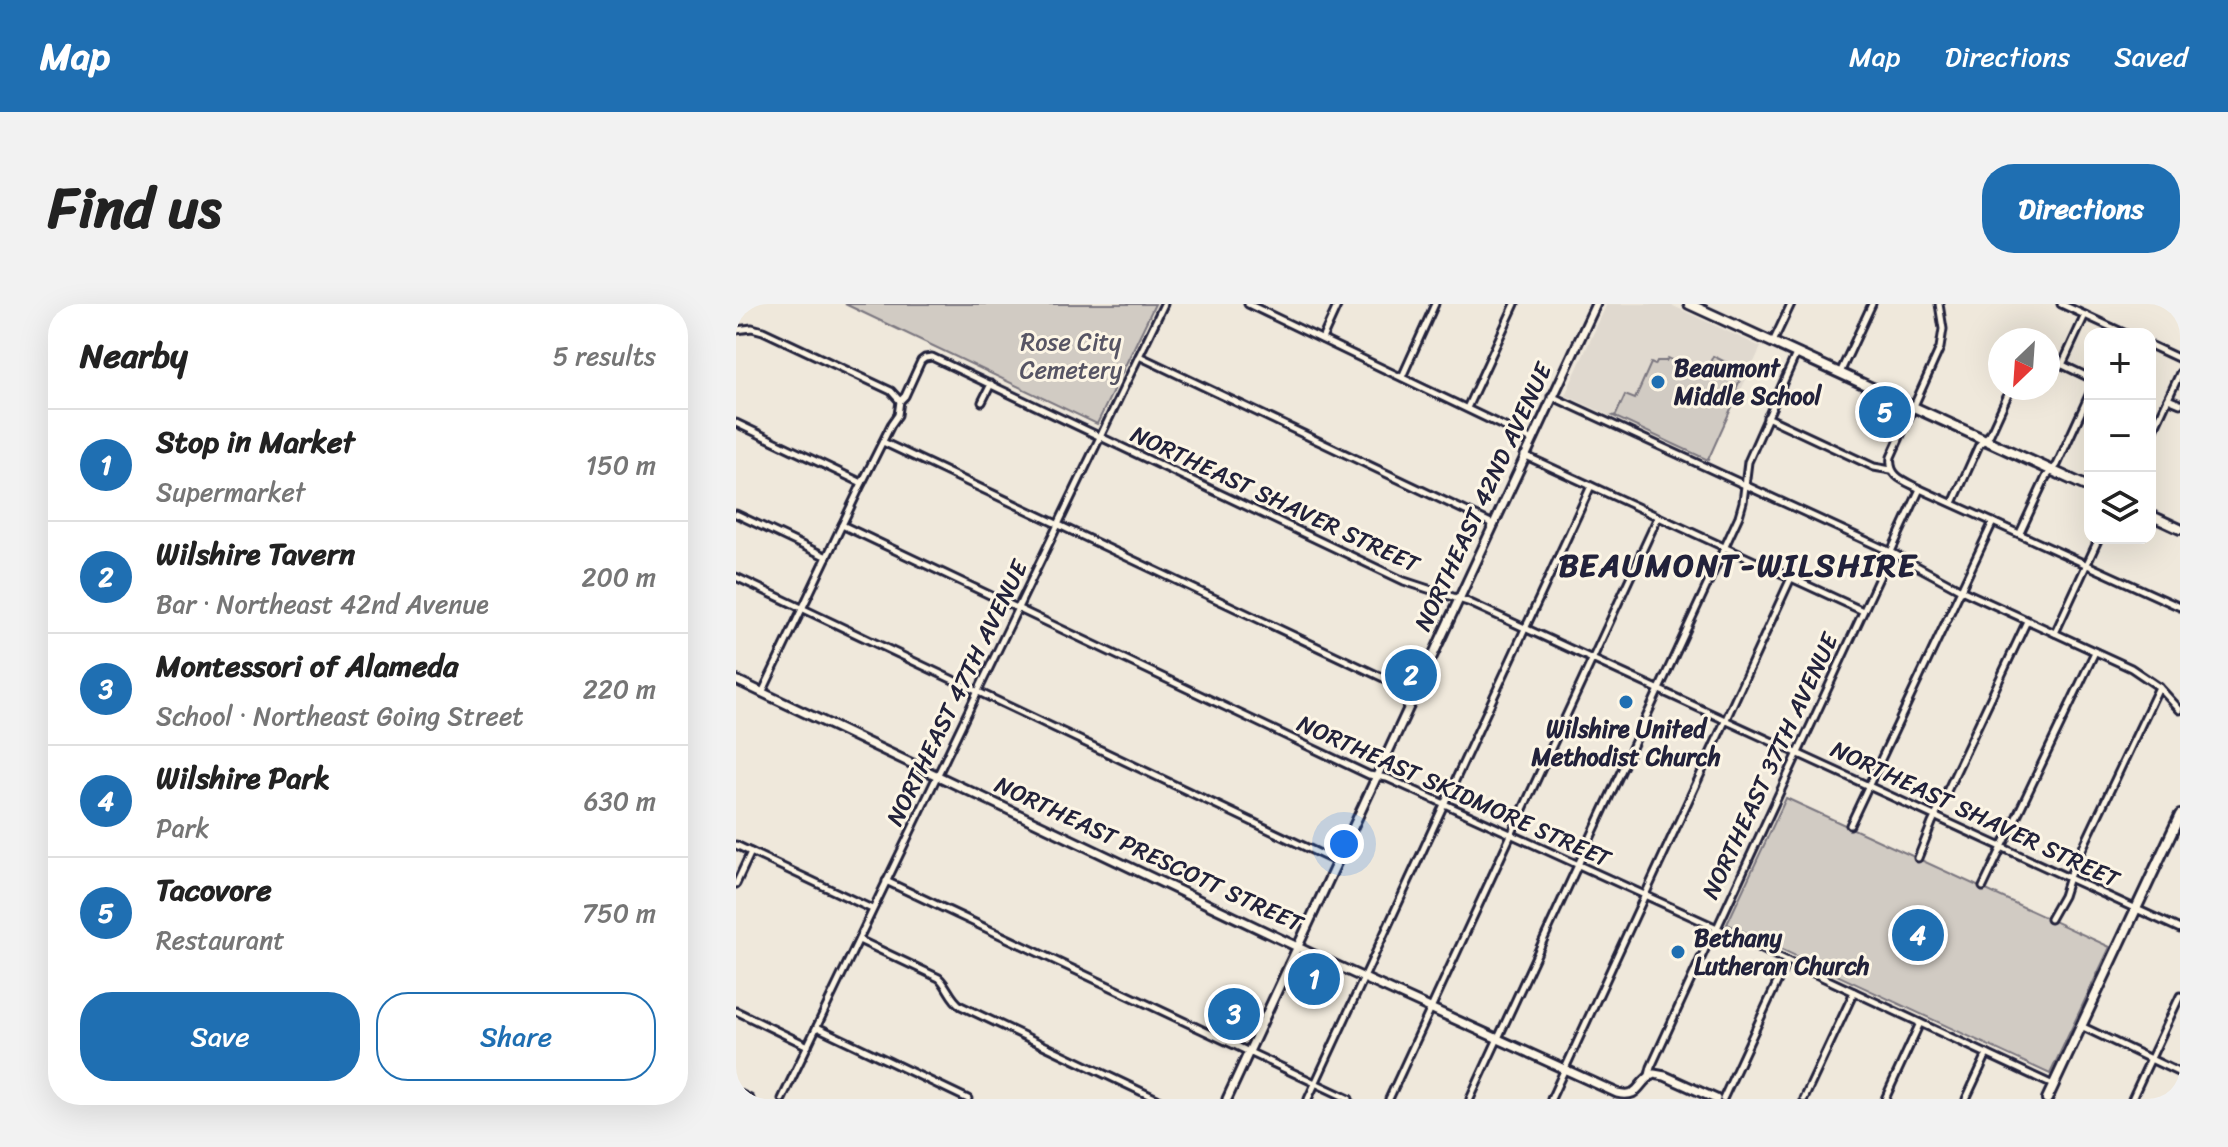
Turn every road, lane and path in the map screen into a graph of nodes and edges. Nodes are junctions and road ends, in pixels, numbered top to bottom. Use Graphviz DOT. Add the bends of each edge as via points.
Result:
graph roads {
  1 [pos="1164,304"];
  2 [pos="1248,304"];
  3 [pos="1338,304"];
  4 [pos="1435,304"];
  5 [pos="1515,304"];
  6 [pos="1596,304"];
  7 [pos="1689,304"];
  8 [pos="1791,304"];
  9 [pos="1872,304"];
  10 [pos="1939,304"];
  11 [pos="2061,304"];
  12 [pos="1257,306"];
  13 [pos="1707,309"];
  14 [pos="2085,315"];
  15 [pos="2113,328"];
  16 [pos="736,330"];
  17 [pos="1322,339"];
  18 [pos="1773,342"];
  19 [pos="2156,348"];
  20 [pos="1797,353"];
  21 [pos="1139,356"];
  22 [pos="2180,359"];
  23 [pos="2062,365"];
  24 [pos="1840,373"];
  25 [pos="2180,373"];
  26 [pos="2084,375"];
  27 [pos="1402,377"];
  28 [pos="991,384"];
  29 [pos="1551,396"];
  30 [pos="2168,399"];
  31 [pos="2006,400"];
  32 [pos="2087,400"];
  33 [pos="900,401"];
  34 [pos="982,402"];
  35 [pos="2180,404"];
  36 [pos="1914,407"];
  37 [pos="1467,408"];
  38 [pos="1767,417"];
  39 [pos="736,423"];
  40 [pos="2156,425"];
  41 [pos="1100,437"];
  42 [pos="1985,439"];
  43 [pos="1532,440"];
  44 [pos="883,442"];
  45 [pos="1524,455"];
  46 [pos="1891,470"];
  47 [pos="2052,470"];
  48 [pos="862,483"];
  49 [pos="1744,485"];
  50 [pos="2084,485"];
  51 [pos="1591,486"];
  52 [pos="1920,489"];
  53 [pos="1953,503"];
  54 [pos="736,514"];
  55 [pos="1658,517"];
  56 [pos="2156,518"];
  57 [pos="1993,522"];
  58 [pos="1059,524"];
  59 [pos="1493,524"];
  60 [pos="842,525"];
  61 [pos="2180,529"];
  62 [pos="2020,533"];
  63 [pos="2096,544"];
  64 [pos="1725,547"];
  65 [pos="1891,552"];
  66 [pos="827,557"];
  67 [pos="2087,564"];
  68 [pos="736,577"];
  69 [pos="1791,578"];
  70 [pos="1961,590"];
  71 [pos="1458,600"];
  72 [pos="2180,607"];
  73 [pos="803,608"];
  74 [pos="1018,608"];
  75 [pos="1863,611"];
  76 [pos="2027,621"];
  77 [pos="1526,628"];
  78 [pos="2055,633"];
  79 [pos="2095,652"];
  80 [pos="1592,659"];
  81 [pos="736,680"];
  82 [pos="2159,687"];
  83 [pos="1659,690"];
  84 [pos="979,692"];
  85 [pos="762,693"];
  86 [pos="1415,693"];
  87 [pos="2180,710"];
  88 [pos="1726,720"];
  89 [pos="1798,753"];
  90 [pos="937,775"];
  91 [pos="1376,776"];
  92 [pos="1869,785"];
  93 [pos="1444,804"];
  94 [pos="2180,815"];
  95 [pos="1936,816"];
  96 [pos="1850,825"];
  97 [pos="1511,835"];
  98 [pos="736,845"];
  99 [pos="2003,846"];
  100 [pos="751,852"];
  101 [pos="1918,858"];
  102 [pos="1337,862"];
  103 [pos="1578,866"];
  104 [pos="2069,877"];
  105 [pos="886,881"];
  106 [pos="736,884"];
  107 [pos="1983,887"];
  108 [pos="1645,896"];
  109 [pos="2136,908"];
  110 [pos="872,909"];
  111 [pos="2050,919"];
  112 [pos="1717,928"];
  113 [pos="2180,929"];
  114 [pos="859,940"];
  115 [pos="1298,947"];
  116 [pos="1787,961"];
  117 [pos="1365,978"];
  118 [pos="1854,992"];
  119 [pos="2180,996"];
  120 [pos="1431,1008"];
  121 [pos="736,1011"];
  122 [pos="1920,1023"];
  123 [pos="2081,1026"];
  124 [pos="817,1027"];
  125 [pos="1498,1039"];
  126 [pos="808,1046"];
  127 [pos="1249,1052"];
  128 [pos="1987,1054"];
  129 [pos="2151,1059"];
  130 [pos="1565,1069"];
  131 [pos="2180,1073"];
  132 [pos="1649,1075"];
  133 [pos="1315,1083"];
  134 [pos="2053,1085"];
  135 [pos="736,1092"];
  136 [pos="1633,1096"];
  137 [pos="750,1099"];
  138 [pos="782,1099"];
  139 [pos="968,1099"];
  140 [pos="1157,1099"];
  141 [pos="1227,1099"];
  142 [pos="1308,1099"];
  143 [pos="1349,1099"];
  144 [pos="1389,1099"];
  145 [pos="1470,1099"];
  146 [pos="1551,1099"];
  147 [pos="1716,1099"];
  148 [pos="1723,1099"];
  149 [pos="1804,1099"];
  150 [pos="1885,1099"];
  151 [pos="1966,1099"];
  152 [pos="2047,1099"];
  153 [pos="2132,1099"];
  1 -- 21 [label="street, NORTHEAST 47TH AVENUE"];
  2 -- 12 [label="street"];
  3 -- 17 [label="street"];
  4 -- 27 [label="street"];
  5 -- 37 [label="street"];
  6 -- 29 [label="street, NORTHEAST 42ND AVENUE"];
  7 -- 13 [label="main road"];
  8 -- 18 [label="street"];
  9 -- 24 [label="street"];
  10 -- 36 [label="street" via="1941,342"];
  11 -- 14 [label="street"];
  12 -- 17 [label="street"];
  13 -- 18 [label="main road"];
  14 -- 15 [label="street"];
  14 -- 23 [label="street"];
  16 -- 33 [label="street" via="763,331 891,391"];
  17 -- 27 [label="street"];
  18 -- 20 [label="main road"];
  19 -- 22 [label="street"];
  20 -- 24 [label="main road"];
  20 -- 38 [label="street"];
  21 -- 41 [label="street, NORTHEAST 47TH AVENUE"];
  21 -- 59 [label="street"];
  23 -- 26 [label="street"];
  24 -- 36 [label="main road"];
  25 -- 30 [label="street"];
  27 -- 37 [label="street"];
  28 -- 33 [label="street, NORTHEAST SHAVER STREET" via="925,358"];
  28 -- 34 [label="street"];
  28 -- 41 [label="street, NORTHEAST SHAVER STREET"];
  29 -- 43 [label="street, NORTHEAST 42ND AVENUE"];
  29 -- 49 [label="street"];
  30 -- 35 [label="street"];
  30 -- 40 [label="street"];
  31 -- 42 [label="street"];
  32 -- 47 [label="street"];
  33 -- 44 [label="street"];
  36 -- 42 [label="main road"];
  36 -- 46 [label="street" via="1891,457"];
  37 -- 43 [label="street"];
  38 -- 46 [label="street"];
  38 -- 49 [label="street"];
  39 -- 48 [label="street"];
  41 -- 58 [label="street, NORTHEAST 47TH AVENUE"];
  41 -- 71 [label="street, NORTHEAST SHAVER STREET" via="1404,581"];
  42 -- 47 [label="main road"];
  42 -- 53 [label="street"];
  43 -- 45 [label="street, NORTHEAST 42ND AVENUE"];
  44 -- 48 [label="street"];
  44 -- 58 [label="street"];
  45 -- 51 [label="street"];
  45 -- 59 [label="street, NORTHEAST 42ND AVENUE"];
  46 -- 52 [label="street"];
  47 -- 50 [label="main road"];
  47 -- 62 [label="street"];
  48 -- 60 [label="street"];
  49 -- 64 [label="street" via="1741,510"];
  49 -- 65 [label="street"];
  51 -- 55 [label="street"];
  51 -- 77 [label="street"];
  52 -- 53 [label="street"];
  52 -- 65 [label="street, NORTHEAST 37TH AVENUE"];
  53 -- 57 [label="street"];
  54 -- 66 [label="street"];
  55 -- 64 [label="street"];
  55 -- 80 [label="street"];
  56 -- 61 [label="main road"];
  57 -- 62 [label="street"];
  57 -- 70 [label="street"];
  58 -- 74 [label="street, NORTHEAST 47TH AVENUE"];
  58 -- 86 [label="street"];
  59 -- 71 [label="street, NORTHEAST 42ND AVENUE"];
  60 -- 66 [label="street"];
  60 -- 74 [label="street, NORTHEAST SKIDMORE STREET"];
  62 -- 67 [label="street"];
  63 -- 67 [label="street"];
  64 -- 69 [label="street"];
  64 -- 83 [label="street"];
  65 -- 70 [label="street"];
  65 -- 75 [label="street, NORTHEAST 37TH AVENUE"];
  66 -- 73 [label="street"];
  67 -- 72 [label="street"];
  67 -- 78 [label="street"];
  68 -- 73 [label="street"];
  69 -- 75 [label="street"];
  69 -- 88 [label="street"];
  70 -- 76 [label="street"];
  70 -- 92 [label="street"];
  71 -- 77 [label="street, NORTHEAST SHAVER STREET"];
  71 -- 86 [label="street, NORTHEAST 42ND AVENUE"];
  73 -- 84 [label="street"];
  73 -- 85 [label="street"];
  74 -- 84 [label="street, NORTHEAST 47TH AVENUE"];
  74 -- 91 [label="street, NORTHEAST SKIDMORE STREET"];
  75 -- 89 [label="street, NORTHEAST 37TH AVENUE"];
  76 -- 78 [label="street"];
  76 -- 95 [label="street"];
  77 -- 80 [label="street, NORTHEAST SHAVER STREET"];
  77 -- 93 [label="street"];
  78 -- 79 [label="street"];
  79 -- 82 [label="street"];
  79 -- 99 [label="street"];
  80 -- 83 [label="street, NORTHEAST SHAVER STREET"];
  80 -- 97 [label="street"];
  81 -- 85 [label="street, NORTHEAST PRESCOTT STREET"];
  82 -- 87 [label="street"];
  82 -- 104 [label="street"];
  83 -- 88 [label="street, NORTHEAST SHAVER STREET"];
  83 -- 103 [label="street"];
  84 -- 90 [label="street, NORTHEAST 47TH AVENUE"];
  84 -- 102 [label="street"];
  85 -- 90 [label="street, NORTHEAST PRESCOTT STREET"];
  86 -- 91 [label="street, NORTHEAST 42ND AVENUE"];
  88 -- 89 [label="street, NORTHEAST SHAVER STREET"];
  88 -- 108 [label="street"];
  89 -- 92 [label="street, NORTHEAST SHAVER STREET"];
  89 -- 112 [label="street, NORTHEAST 37TH AVENUE"];
  90 -- 105 [label="street, NORTHEAST 47TH AVENUE"];
  90 -- 115 [label="street, NORTHEAST PRESCOTT STREET"];
  91 -- 93 [label="street, NORTHEAST SKIDMORE STREET"];
  91 -- 102 [label="street, NORTHEAST 42ND AVENUE"];
  92 -- 95 [label="street, NORTHEAST SHAVER STREET"];
  92 -- 96 [label="street"];
  93 -- 97 [label="street, NORTHEAST SKIDMORE STREET"];
  93 -- 117 [label="street"];
  94 -- 109 [label="main road"];
  95 -- 99 [label="street, NORTHEAST SHAVER STREET"];
  95 -- 101 [label="street"];
  97 -- 103 [label="street, NORTHEAST SKIDMORE STREET"];
  97 -- 120 [label="street"];
  98 -- 100 [label="street"];
  99 -- 104 [label="street, NORTHEAST SHAVER STREET"];
  99 -- 107 [label="street"];
  100 -- 106 [label="street"];
  100 -- 110 [label="street"];
  102 -- 115 [label="street, NORTHEAST 42ND AVENUE"];
  103 -- 108 [label="street, NORTHEAST SKIDMORE STREET"];
  103 -- 125 [label="street"];
  104 -- 109 [label="street, NORTHEAST SHAVER STREET"];
  104 -- 111 [label="street"];
  105 -- 110 [label="street, NORTHEAST 47TH AVENUE"];
  105 -- 127 [label="street"];
  108 -- 112 [label="street, NORTHEAST SKIDMORE STREET"];
  108 -- 130 [label="street"];
  109 -- 113 [label="street, NORTHEAST SHAVER STREET"];
  109 -- 123 [label="main road"];
  110 -- 114 [label="street, NORTHEAST 47TH AVENUE"];
  112 -- 116 [label="street, NORTHEAST SKIDMORE STREET"];
  112 -- 132 [label="street, NORTHEAST 37TH AVENUE"];
  114 -- 124 [label="street, NORTHEAST 47TH AVENUE"];
  114 -- 140 [label="street" via="939,978 961,1006"];
  115 -- 117 [label="street, NORTHEAST PRESCOTT STREET"];
  115 -- 127 [label="street, NORTHEAST 42ND AVENUE"];
  116 -- 118 [label="street, NORTHEAST SKIDMORE STREET"];
  116 -- 148 [label="street"];
  117 -- 120 [label="street, NORTHEAST PRESCOTT STREET"];
  117 -- 133 [label="street"];
  118 -- 122 [label="street, NORTHEAST SKIDMORE STREET"];
  118 -- 149 [label="street"];
  119 -- 129 [label="street"];
  120 -- 125 [label="street, NORTHEAST PRESCOTT STREET"];
  120 -- 144 [label="street"];
  121 -- 126 [label="street"];
  122 -- 128 [label="street, NORTHEAST SKIDMORE STREET"];
  122 -- 150 [label="street"];
  123 -- 129 [label="street"];
  123 -- 134 [label="main road"];
  124 -- 126 [label="street, NORTHEAST 47TH AVENUE"];
  124 -- 139 [label="street"];
  125 -- 130 [label="street, NORTHEAST PRESCOTT STREET"];
  125 -- 145 [label="street"];
  126 -- 138 [label="street, NORTHEAST 47TH AVENUE"];
  127 -- 133 [label="street"];
  127 -- 141 [label="street, NORTHEAST 42ND AVENUE"];
  128 -- 134 [label="street, NORTHEAST SKIDMORE STREET"];
  128 -- 151 [label="street"];
  129 -- 131 [label="street"];
  129 -- 153 [label="street"];
  130 -- 136 [label="street, NORTHEAST PRESCOTT STREET"];
  130 -- 146 [label="street"];
  132 -- 136 [label="street, NORTHEAST 37TH AVENUE"];
  132 -- 147 [label="street" via="1665,1076"];
  133 -- 142 [label="street"];
  133 -- 143 [label="street"];
  134 -- 152 [label="main road"];
  135 -- 137 [label="street"];
}
